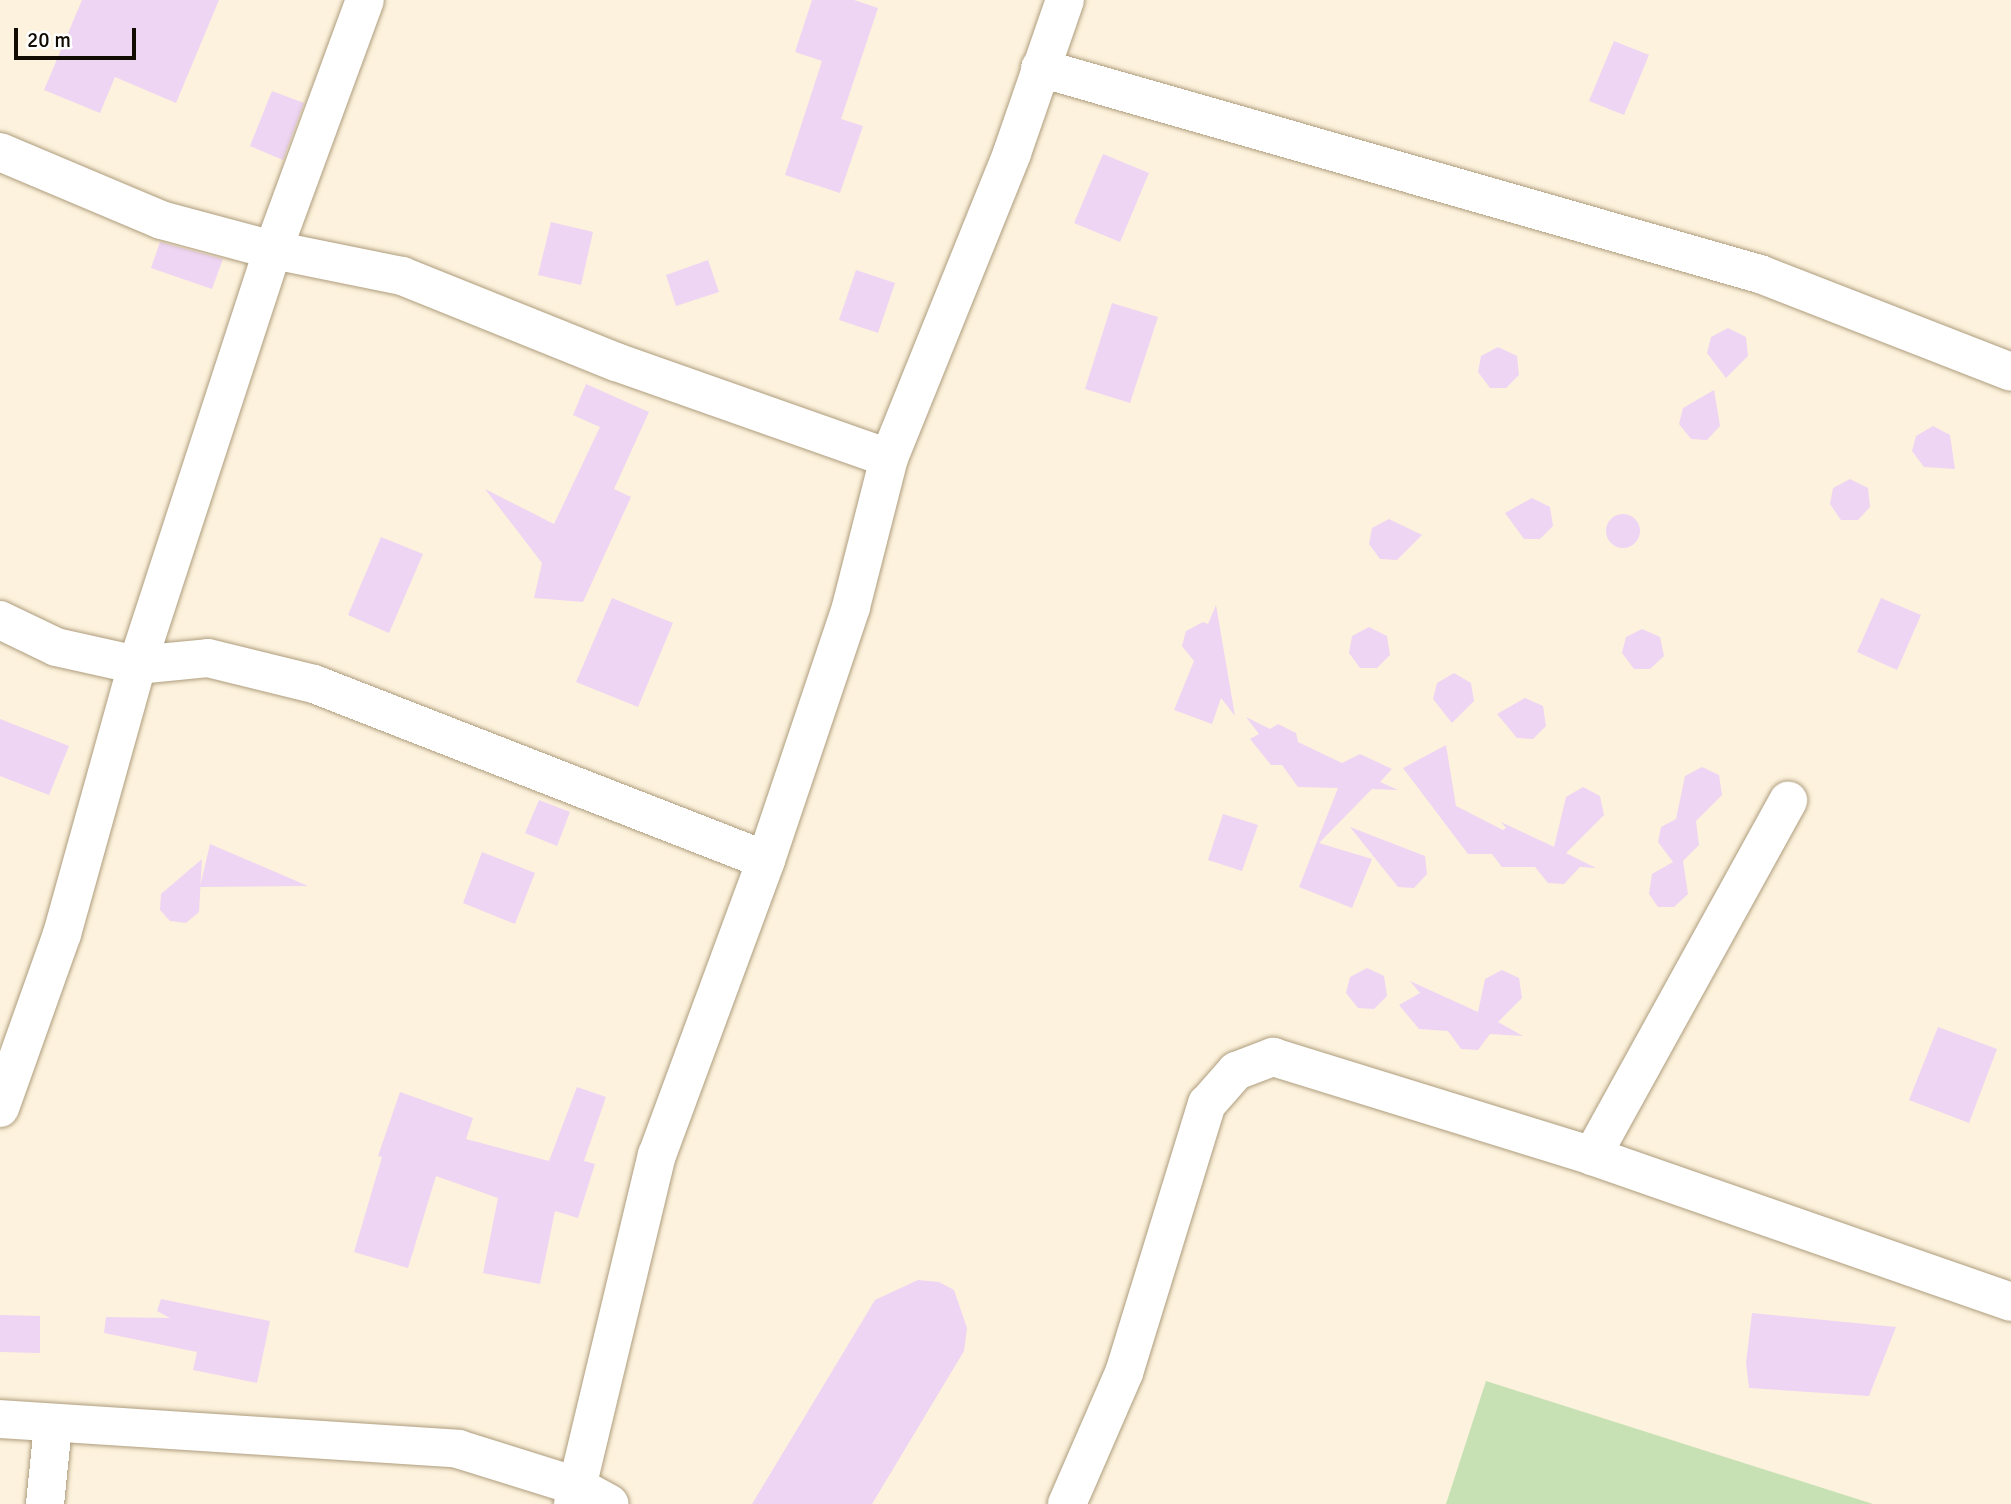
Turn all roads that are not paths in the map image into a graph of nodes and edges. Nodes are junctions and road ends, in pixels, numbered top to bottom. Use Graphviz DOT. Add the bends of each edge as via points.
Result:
graph roads {
  1 [pos="365,0"];
  2 [pos="1065,0"];
  3 [pos="1040,68"];
  4 [pos="0,152"];
  5 [pos="273,250"];
  6 [pos="2011,373"];
  7 [pos="889,458"];
  8 [pos="0,620"];
  9 [pos="137,665"];
  10 [pos="1788,802"];
  11 [pos="766,860"];
  12 [pos="0,1108"];
  13 [pos="1592,1156"];
  14 [pos="2011,1302"];
  15 [pos="0,1419"];
  16 [pos="53,1425"];
  17 [pos="587,1498"];
  18 [pos="45,1504"];
  19 [pos="1067,1504"];
  1 -- 5 [label="street"];
  2 -- 3 [label="street"];
  3 -- 6 [label="street" via="1760,274"];
  3 -- 7 [label="street" via="1012,153"];
  4 -- 5 [label="street" via="162,220"];
  5 -- 7 [label="street" via="402,276 616,362"];
  5 -- 9 [label="street"];
  7 -- 11 [label="street" via="851,607"];
  8 -- 9 [label="street" via="56,647"];
  9 -- 11 [label="street" via="208,658 314,684"];
  9 -- 12 [label="street" via="62,934"];
  10 -- 13 [label="street"];
  11 -- 17 [label="street" via="657,1155"];
  13 -- 14 [label="street"];
  13 -- 19 [label="street" via="1273,1058 1236,1071 1207,1104 1124,1373"];
  15 -- 16 [label="street"];
  16 -- 17 [label="street" via="458,1449"];
  16 -- 18 [label="street"];
}
